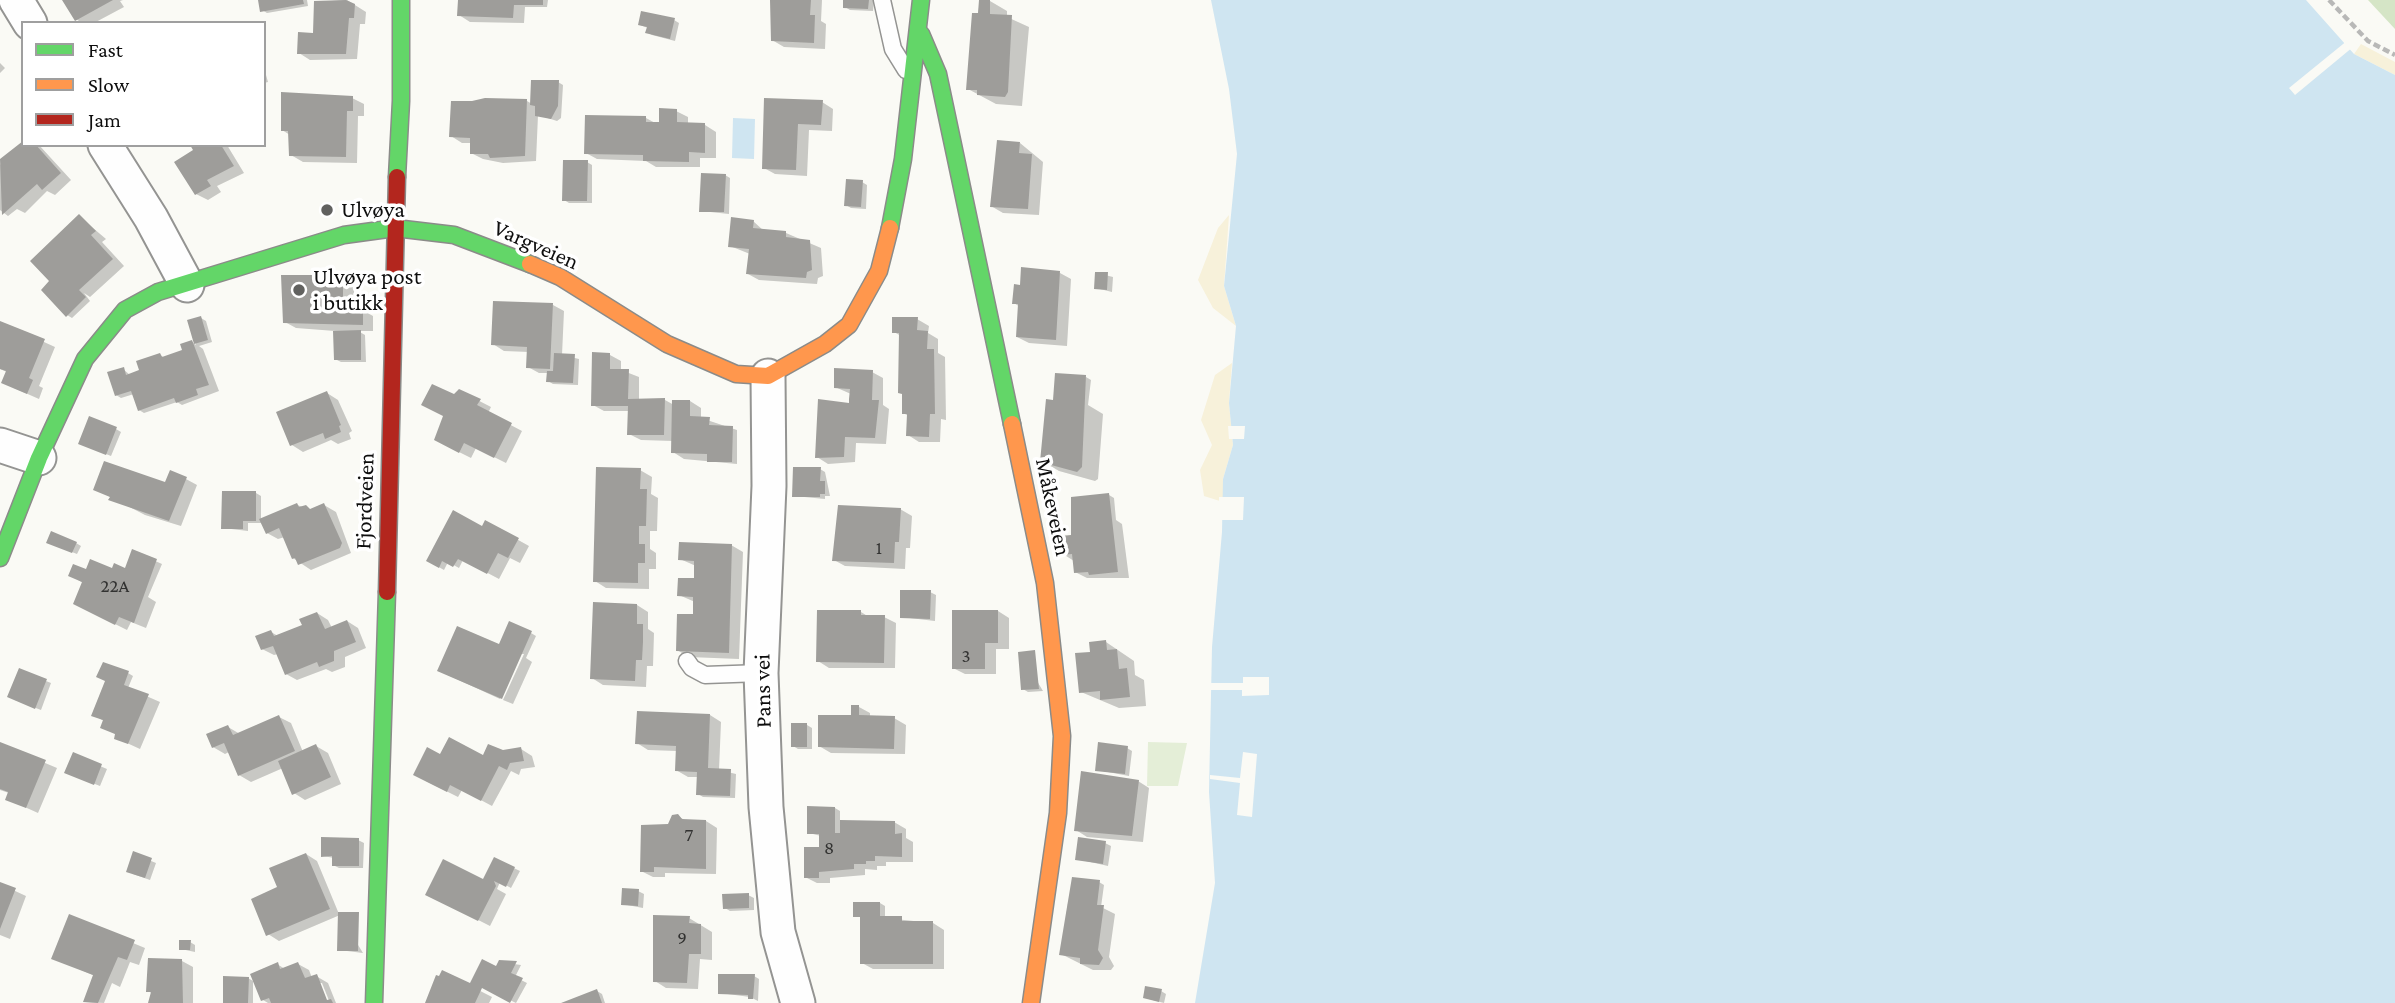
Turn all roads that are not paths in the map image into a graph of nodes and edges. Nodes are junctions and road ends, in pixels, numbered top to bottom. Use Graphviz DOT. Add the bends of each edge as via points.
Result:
graph roads {
  1 [pos="16,0"];
  2 [pos="401,0"];
  3 [pos="882,0"];
  4 [pos="921,0"];
  5 [pos="29,21"];
  6 [pos="919,29"];
  7 [pos="913,76"];
  8 [pos="106,147"];
  9 [pos="395,228"];
  10 [pos="187,285"];
  11 [pos="768,376"];
  12 [pos="0,445"];
  13 [pos="39,458"];
  14 [pos="0,558"];
  15 [pos="687,662"];
  16 [pos="761,673"];
  17 [pos="374,1003"];
  18 [pos="798,1003"];
  19 [pos="1031,1003"];
  1 -- 5 [label="street"];
  2 -- 9 [label="street, Fjordveien"];
  3 -- 7 [label="lane" via="893,49 900,66"];
  4 -- 6 [label="street"];
  6 -- 7 [label="street"];
  6 -- 19 [label="street, Måkeveien" via="938,75 957,158 1045,583 1059,697 1058,813"];
  7 -- 11 [label="street" via="896,205 878,271 863,303 849,324 825,344"];
  8 -- 10 [label="street" via="152,218"];
  9 -- 10 [label="street, Vargveien" via="292,249"];
  9 -- 11 [label="street, Vargveien" via="454,235 513,256 560,277 690,356 736,374"];
  9 -- 17 [label="street, Fjordveien"];
  10 -- 13 [label="street, Vargveien" via="158,292 125,310 103,334 85,359"];
  11 -- 16 [label="street, Pans vei" via="769,486"];
  12 -- 13 [label="street"];
  13 -- 14 [label="street, Vargveien"];
  15 -- 16 [label="lane" via="705,675"];
  16 -- 18 [label="street, Pans vei" via="766,807 778,932"];
}
